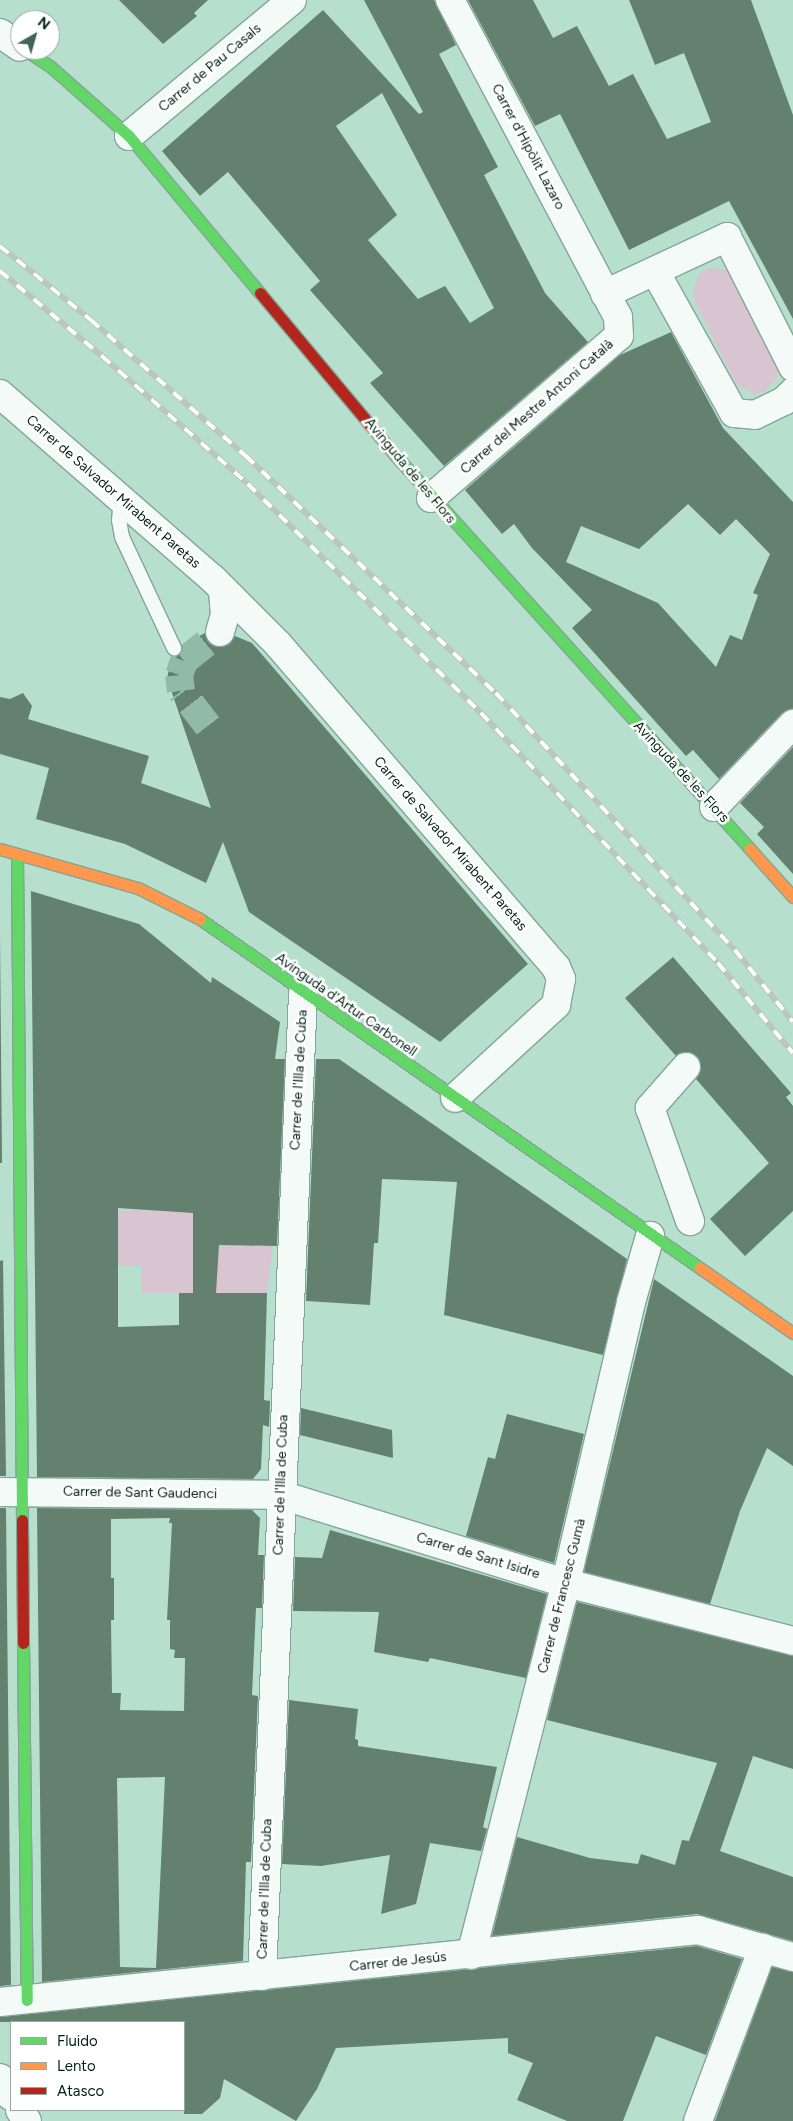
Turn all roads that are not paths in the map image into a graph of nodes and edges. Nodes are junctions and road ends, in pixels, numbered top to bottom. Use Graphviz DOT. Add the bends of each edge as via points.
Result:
graph roads {
  1 [pos="292,0"];
  2 [pos="450,0"];
  3 [pos="40,60"];
  4 [pos="129,136"];
  5 [pos="656,273"];
  6 [pos="605,294"];
  7 [pos="793,367"];
  8 [pos="793,392"];
  9 [pos="0,394"];
  10 [pos="121,498"];
  11 [pos="431,498"];
  12 [pos="223,591"];
  13 [pos="220,632"];
  14 [pos="174,648"];
  15 [pos="793,724"];
  16 [pos="714,807"];
  17 [pos="0,848"];
  18 [pos="17,854"];
  19 [pos="793,897"];
  20 [pos="303,994"];
  21 [pos="686,1068"];
  22 [pos="455,1098"];
  23 [pos="690,1221"];
  24 [pos="650,1236"];
  25 [pos="793,1334"];
  26 [pos="11,1492"];
  27 [pos="280,1496"];
  28 [pos="566,1583"];
  29 [pos="793,1641"];
  30 [pos="763,1948"];
  31 [pos="471,1955"];
  32 [pos="793,1958"];
  33 [pos="262,1976"];
  34 [pos="27,2000"];
  35 [pos="0,2002"];
  36 [pos="0,2078"];
  37 [pos="10,2094"];
  38 [pos="698,2121"];
  1 -- 4 [label="street, Carrer de Pau Casals"];
  2 -- 6 [label="street, Carrer d'Hipòlit Lazaro"];
  3 -- 4 [label="street, Avinguda de les Flors"];
  4 -- 11 [label="street, Avinguda de les Flors"];
  5 -- 6 [label="street"];
  5 -- 7 [label="street" via="726,237"];
  5 -- 8 [label="street" via="734,413 755,415 784,401"];
  6 -- 11 [label="street, Carrer del Mestre Antoni Català" via="618,317 619,336"];
  9 -- 10 [label="street, Carrer de Salvador Mirabent Paretas"];
  10 -- 12 [label="street, Carrer de Salvador Mirabent Paretas"];
  10 -- 14 [label="lane" via="119,520 122,537"];
  11 -- 16 [label="street, Avinguda de les Flors"];
  12 -- 13 [label="street" via="225,615"];
  12 -- 22 [label="street, Carrer de Salvador Mirabent Paretas" via="277,643 556,967 561,990 547,1017"];
  15 -- 16 [label="street"];
  16 -- 19 [label="street, Avinguda de les Flors"];
  17 -- 18 [label="street, Avinguda d'Artur Carbonell"];
  18 -- 20 [label="street, Avinguda d'Artur Carbonell" via="138,888 164,899 195,916"];
  18 -- 26 [label="street"];
  20 -- 22 [label="street, Avinguda d'Artur Carbonell"];
  20 -- 27 [label="street, Carrer de l'Illa de Cuba"];
  21 -- 23 [label="street" via="650,1108"];
  22 -- 24 [label="street, Avinguda d'Artur Carbonell"];
  24 -- 25 [label="street, Avinguda d'Artur Carbonell"];
  24 -- 28 [label="street, Carrer de Francesc Gumà" via="631,1302"];
  26 -- 27 [label="street, Carrer de Sant Gaudenci"];
  26 -- 34 [label="street"];
  27 -- 28 [label="street, Carrer de Sant Isidre"];
  27 -- 33 [label="street, Carrer de l'Illa de Cuba"];
  28 -- 29 [label="street, Carrer de Sant Isidre"];
  28 -- 31 [label="street, Carrer de Francesc Gumà"];
  30 -- 31 [label="street, Carrer de Jesús" via="698,1930"];
  30 -- 32 [label="street, Carrer de Jesús"];
  30 -- 38 [label="street"];
  31 -- 33 [label="street, Carrer de Jesús"];
  33 -- 34 [label="street, Carrer de Jesús"];
  34 -- 35 [label="street, Carrer de Jesús"];
  36 -- 37 [label="street"];
}
